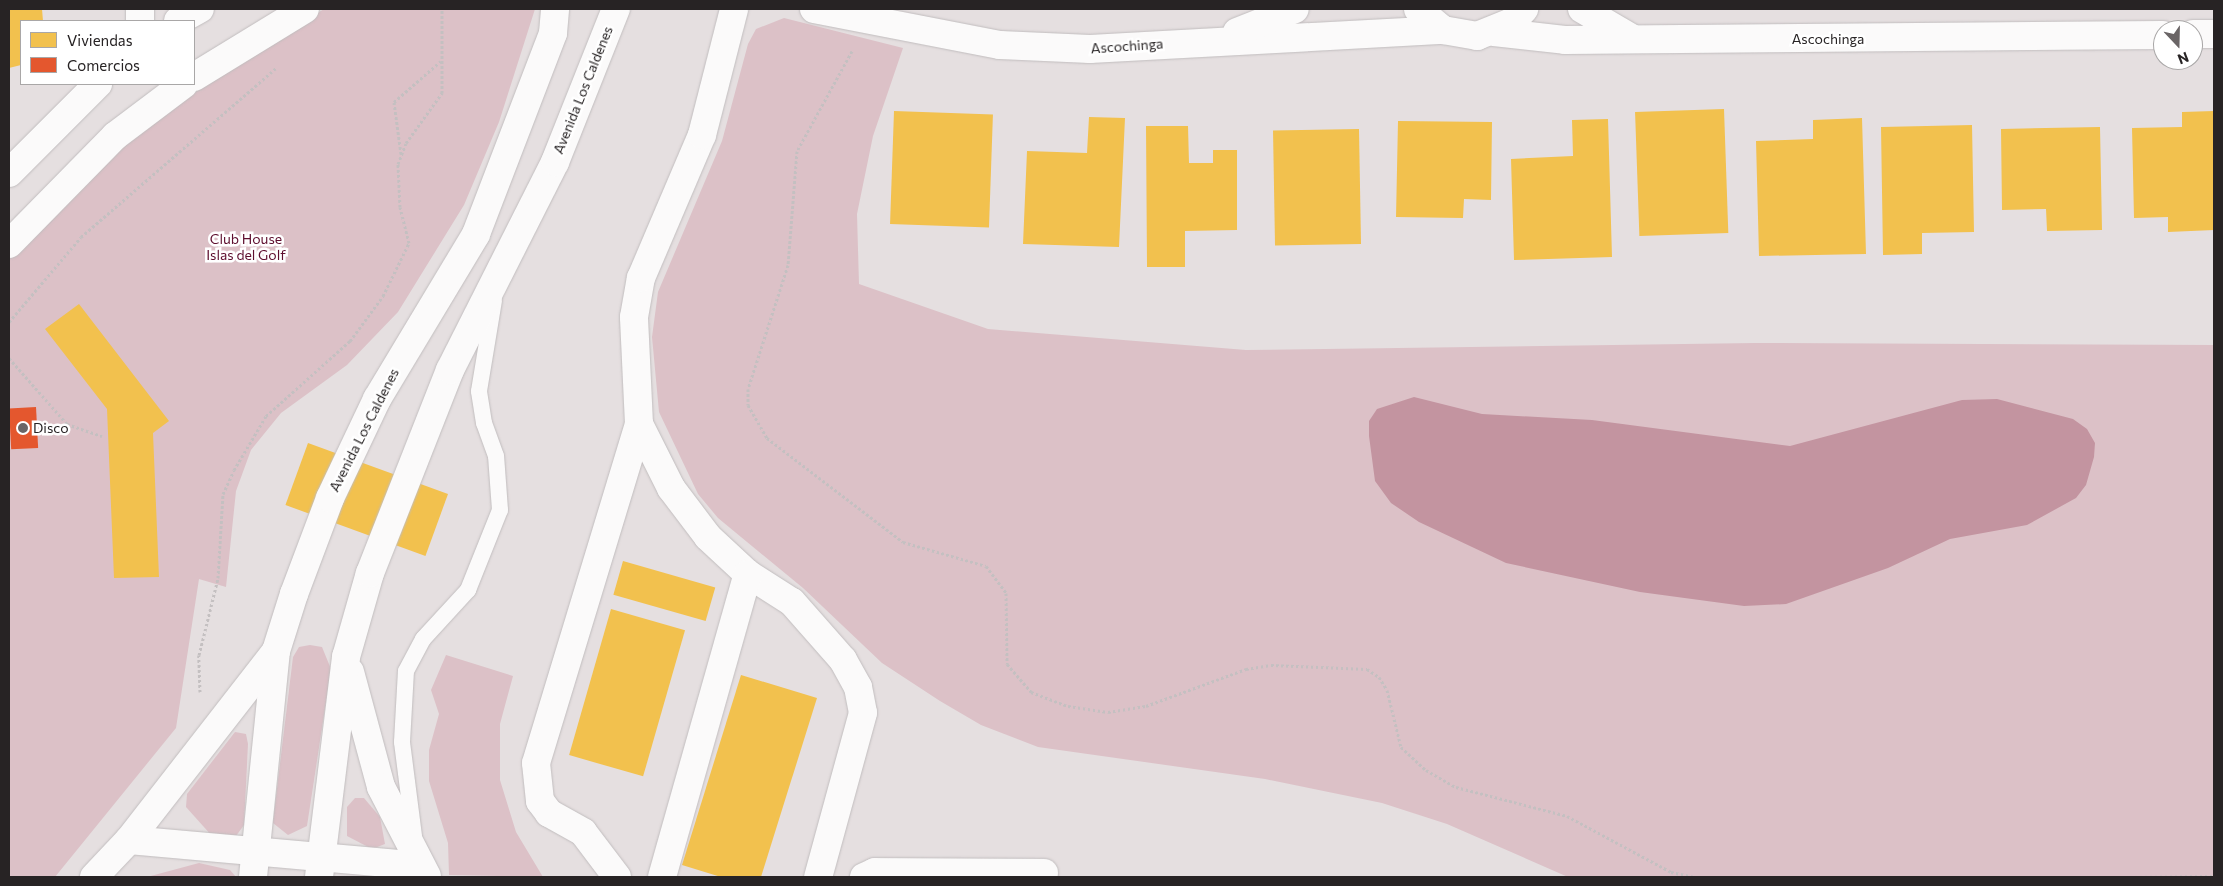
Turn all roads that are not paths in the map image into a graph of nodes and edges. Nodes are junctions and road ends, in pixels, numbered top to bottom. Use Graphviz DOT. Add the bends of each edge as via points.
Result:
graph roads {
  1 [pos="200,9"];
  2 [pos="305,9"];
  3 [pos="556,9"];
  4 [pos="616,9"];
  5 [pos="734,9"];
  6 [pos="814,9"];
  7 [pos="1295,9"];
  8 [pos="1418,9"];
  9 [pos="1524,9"];
  10 [pos="1582,9"];
  11 [pos="180,20"];
  12 [pos="1443,30"];
  13 [pos="1494,32"];
  14 [pos="2153,35"];
  15 [pos="1630,37"];
  16 [pos="1219,39"];
  17 [pos="195,75"];
  18 [pos="97,85"];
  19 [pos="183,85"];
  20 [pos="9,173"];
  21 [pos="9,244"];
  22 [pos="500,274"];
  23 [pos="639,424"];
  24 [pos="748,574"];
  25 [pos="276,652"];
  26 [pos="346,657"];
  27 [pos="129,840"];
  28 [pos="255,864"];
  29 [pos="319,867"];
  30 [pos="423,872"];
  31 [pos="1044,873"];
  32 [pos="94,877"];
  33 [pos="617,877"];
  34 [pos="662,877"];
  35 [pos="818,877"];
  36 [pos="864,877"];
  1 -- 11 [label="street"];
  2 -- 17 [label="street"];
  3 -- 25 [label="street, Avenida Los Caldenes" via="553,33 476,234 370,415 330,498"];
  4 -- 22 [label="street, Avenida Los Caldenes" via="555,162"];
  5 -- 23 [label="street" via="702,135 641,278 634,327"];
  6 -- 16 [label="street, Ascochinga" via="1000,45 1090,48"];
  7 -- 16 [label="street"];
  8 -- 12 [label="street"];
  9 -- 13 [label="street"];
  10 -- 15 [label="street"];
  12 -- 13 [label="street, Ascochinga" via="1469,35"];
  12 -- 16 [label="street, Ascochinga"];
  13 -- 15 [label="street, Ascochinga" via="1565,40"];
  14 -- 15 [label="street, Ascochinga" via="1912,39"];
  18 -- 20 [label="street"];
  19 -- 21 [label="street" via="101,149"];
  22 -- 26 [label="street, Avenida Los Caldenes" via="450,370 405,481 370,573"];
  22 -- 30 [label="lane" via="479,391 498,466 500,510 468,590 412,653 400,706"];
  23 -- 24 [label="street" via="671,488 708,537"];
  23 -- 33 [label="street" via="536,764 540,801 549,813 583,832"];
  24 -- 34 [label="street"];
  24 -- 35 [label="street" via="792,602 843,660 858,687 863,713"];
  25 -- 27 [label="street"];
  25 -- 28 [label="street, Avenida Los Caldenes"];
  26 -- 29 [label="street, Avenida Los Caldenes"];
  26 -- 30 [label="street" via="381,786"];
  27 -- 28 [label="street"];
  27 -- 32 [label="street"];
  28 -- 29 [label="street"];
  29 -- 30 [label="street"];
  31 -- 36 [label="street" via="876,872"];
}
